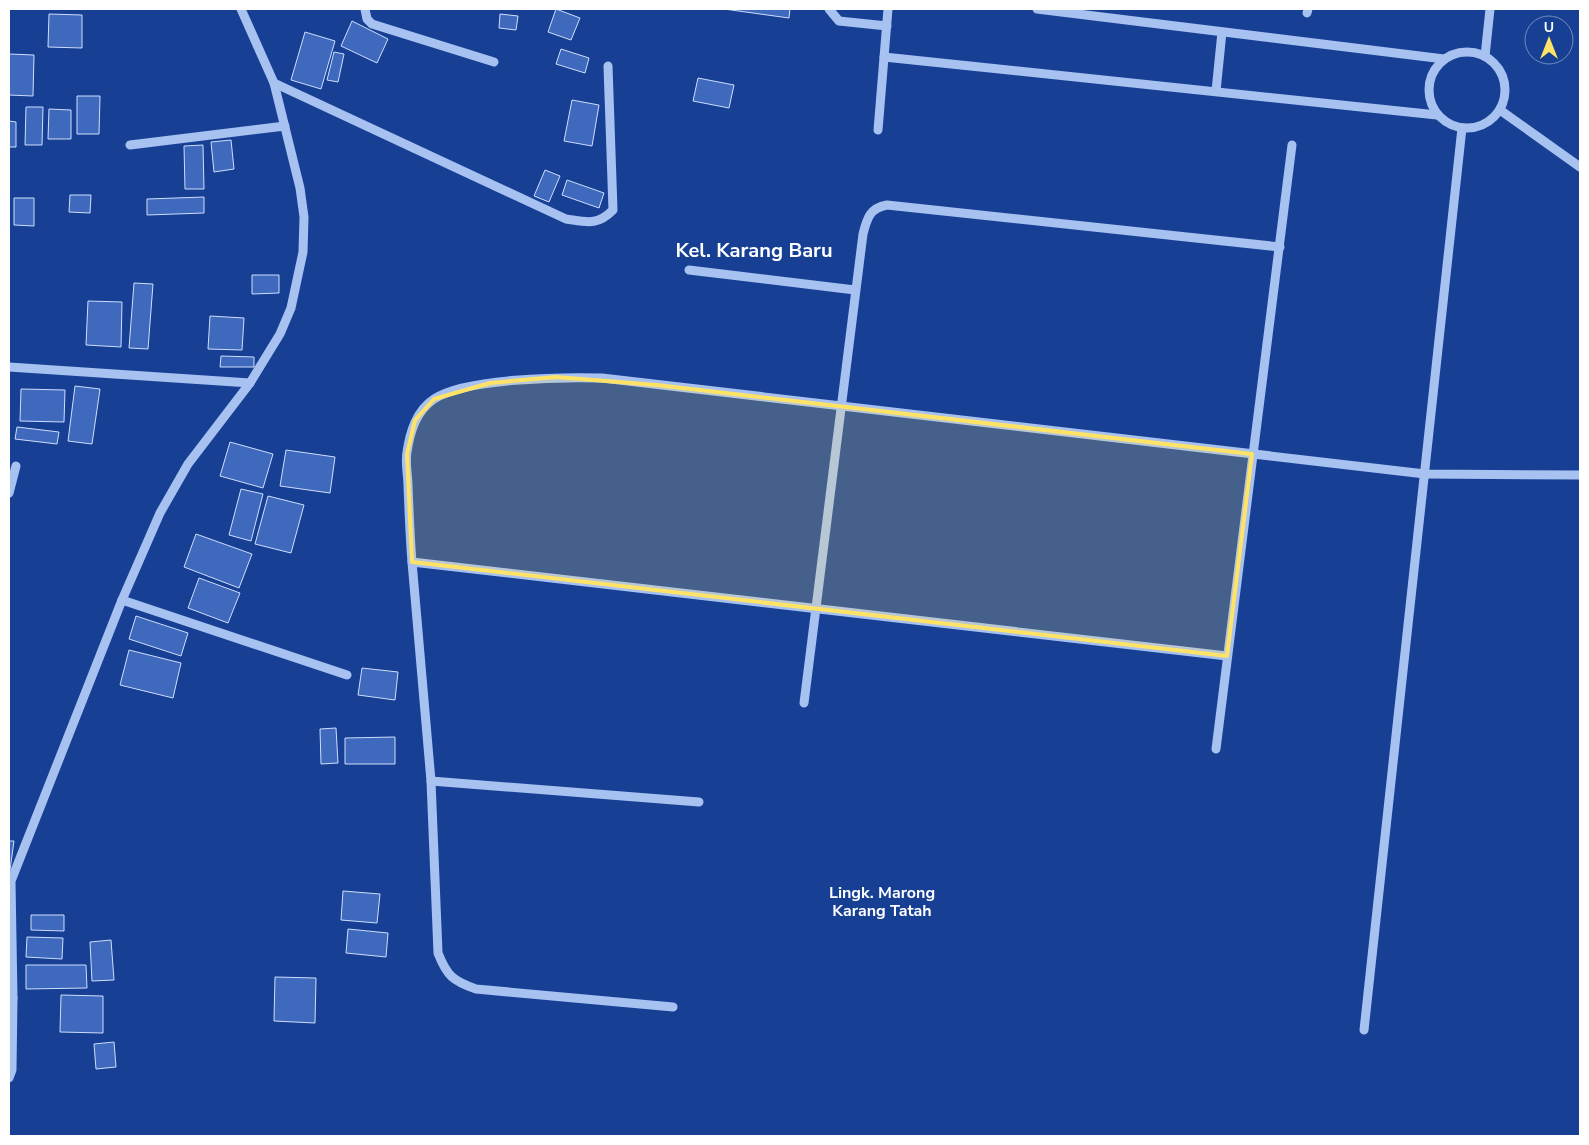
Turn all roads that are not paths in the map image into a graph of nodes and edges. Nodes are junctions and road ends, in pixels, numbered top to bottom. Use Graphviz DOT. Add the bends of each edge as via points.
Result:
graph roads {
  1 [pos="241,9"];
  2 [pos="365,9"];
  3 [pos="829,9"];
  4 [pos="888,9"];
  5 [pos="1037,9"];
  6 [pos="1490,9"];
  7 [pos="887,26"];
  8 [pos="1222,32"];
  9 [pos="1485,56"];
  10 [pos="884,57"];
  11 [pos="1444,60"];
  12 [pos="494,62"];
  13 [pos="608,66"];
  14 [pos="274,83"];
  15 [pos="1216,90"];
  16 [pos="1500,110"];
  17 [pos="1437,115"];
  18 [pos="285,126"];
  19 [pos="1462,128"];
  20 [pos="878,130"];
  21 [pos="130,146"];
  22 [pos="1292,146"];
  23 [pos="1580,166"];
  24 [pos="1280,247"];
  25 [pos="689,270"];
  26 [pos="855,290"];
  27 [pos="9,366"];
  28 [pos="250,382"];
  29 [pos="841,405"];
  30 [pos="1252,454"];
  31 [pos="16,466"];
  32 [pos="1425,474"];
  33 [pos="1580,474"];
  34 [pos="9,493"];
  35 [pos="412,562"];
  36 [pos="122,600"];
  37 [pos="815,609"];
  38 [pos="1227,656"];
  39 [pos="347,675"];
  40 [pos="804,703"];
  41 [pos="1216,749"];
  42 [pos="431,781"];
  43 [pos="698,802"];
  44 [pos="10,881"];
  45 [pos="11,997"];
  46 [pos="673,1007"];
  47 [pos="1364,1030"];
  48 [pos="9,1078"];
  1 -- 14 [label="street"];
  2 -- 12 [label="street" via="372,24"];
  3 -- 7 [label="street" via="839,22"];
  4 -- 7 [label="street"];
  5 -- 8 [label="street"];
  6 -- 9 [label="street"];
  7 -- 10 [label="street"];
  8 -- 11 [label="street"];
  8 -- 15 [label="street"];
  9 -- 11 [label="street" via="1464,52"];
  9 -- 16 [label="street" via="1494,62 1504,80 1506,90"];
  10 -- 15 [label="street"];
  10 -- 20 [label="street"];
  11 -- 17 [label="street" via="1435,68 1429,86 1431,104"];
  13 -- 14 [label="street" via="613,210 605,219 595,221 566,219"];
  14 -- 18 [label="street"];
  15 -- 17 [label="street"];
  16 -- 19 [label="street" via="1484,124"];
  16 -- 23 [label="street"];
  17 -- 19 [label="street"];
  18 -- 21 [label="street"];
  18 -- 28 [label="street" via="300,188 304,217 303,252 291,308 280,334"];
  19 -- 32 [label="street"];
  22 -- 24 [label="street"];
  24 -- 26 [label="street" via="887,205 876,207 867,218"];
  24 -- 30 [label="street"];
  25 -- 26 [label="street"];
  26 -- 29 [label="street"];
  27 -- 28 [label="street"];
  28 -- 36 [label="street" via="188,464 160,513"];
  29 -- 30 [label="street"];
  29 -- 35 [label="street" via="602,378 556,377 490,383 453,391 434,398 422,409 410,436 407,454"];
  29 -- 37 [label="street"];
  30 -- 32 [label="street"];
  30 -- 38 [label="street"];
  31 -- 34 [label="street"];
  32 -- 33 [label="street"];
  32 -- 47 [label="street"];
  35 -- 37 [label="street"];
  35 -- 42 [label="street"];
  36 -- 39 [label="street"];
  36 -- 44 [label="street"];
  37 -- 38 [label="street"];
  37 -- 40 [label="street"];
  38 -- 41 [label="street"];
  42 -- 43 [label="street"];
  42 -- 46 [label="street" via="438,953 446,972 459,983 476,989"];
  44 -- 45 [label="street"];
  45 -- 48 [label="street" via="12,1070"];
}
